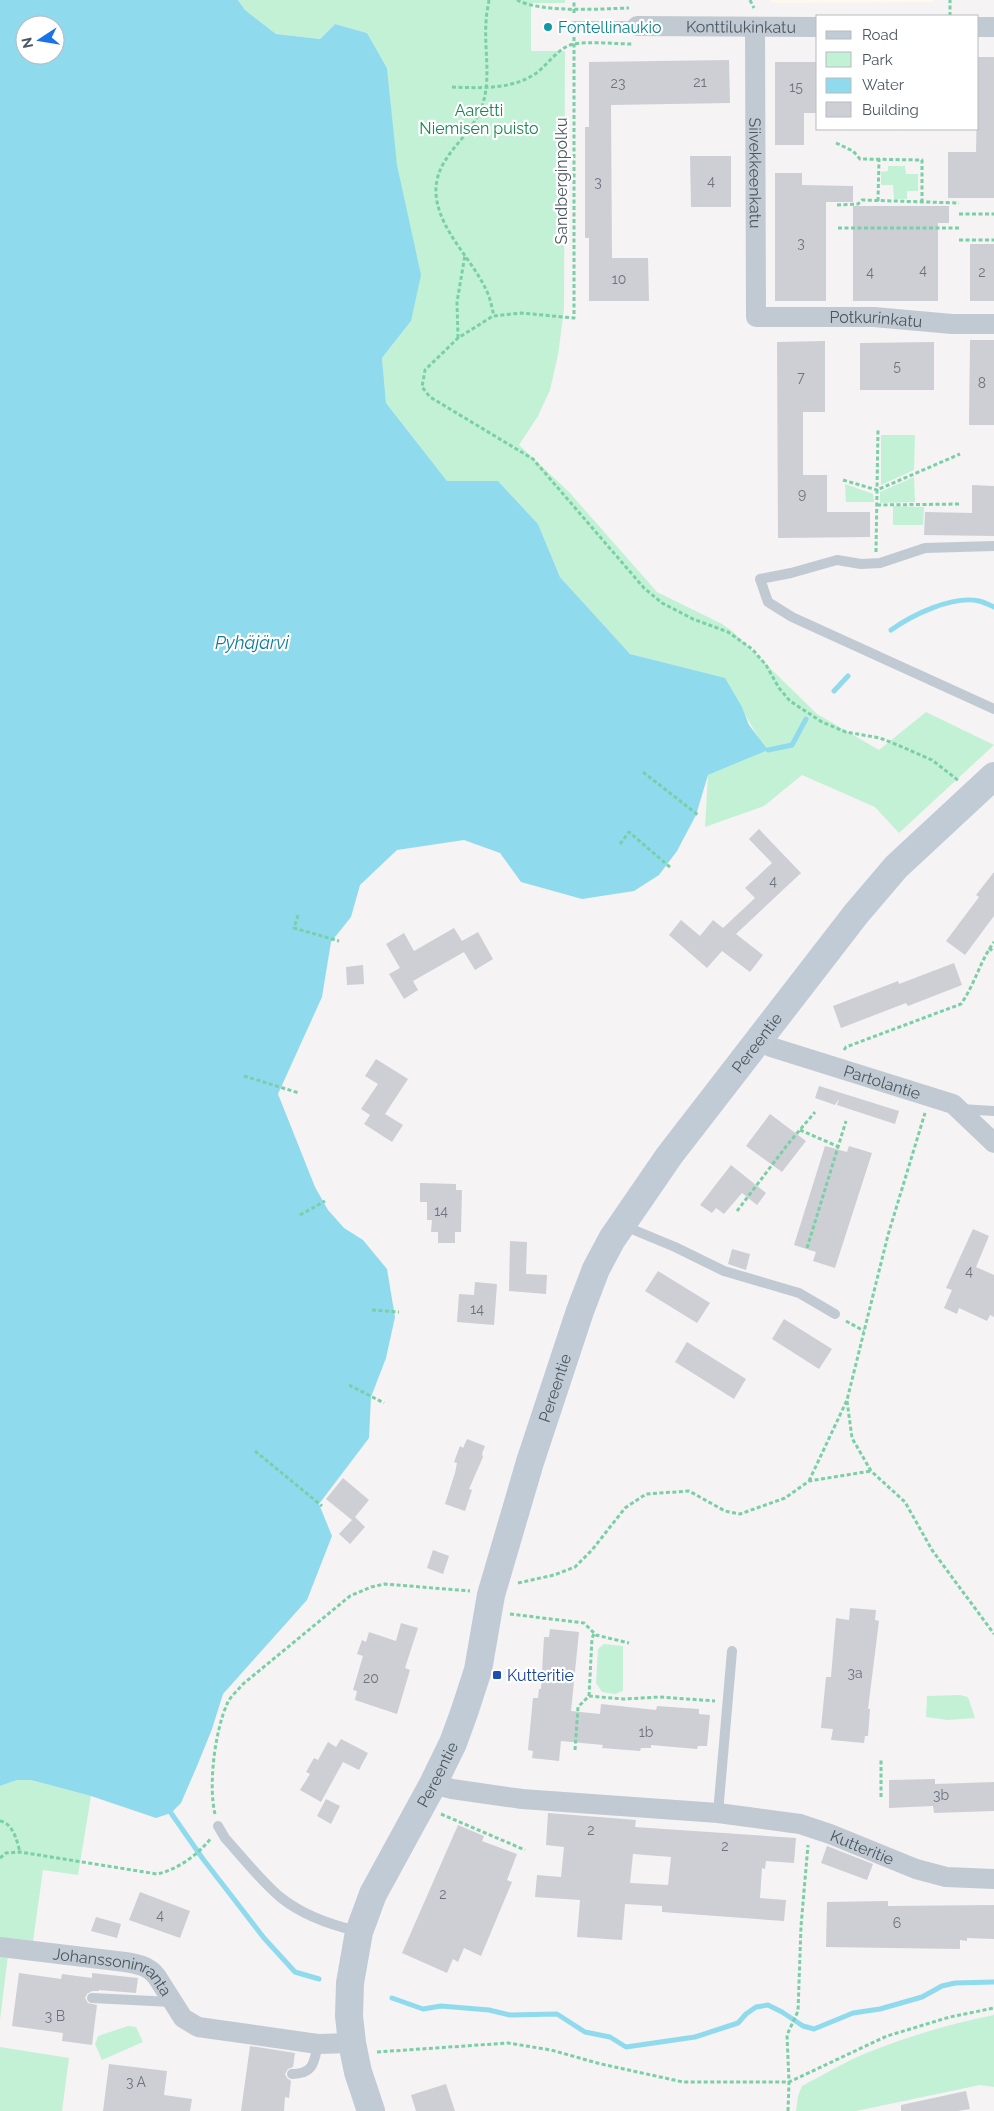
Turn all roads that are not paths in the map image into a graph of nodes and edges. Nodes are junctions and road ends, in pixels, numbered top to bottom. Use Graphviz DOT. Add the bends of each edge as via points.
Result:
graph roads {
  1 [pos="574,26"];
  2 [pos="979,27"];
  3 [pos="994,27"];
  4 [pos="754,28"];
  5 [pos="816,28"];
  6 [pos="635,35"];
  7 [pos="756,317"];
  8 [pos="994,324"];
  9 [pos="994,546"];
  10 [pos="994,709"];
  11 [pos="991,783"];
  12 [pos="762,1036"];
  13 [pos="957,1108"];
  14 [pos="994,1112"];
  15 [pos="994,1143"];
  16 [pos="621,1225"];
  17 [pos="835,1314"];
  18 [pos="732,1651"];
  19 [pos="443,1786"];
  20 [pos="718,1813"];
  21 [pos="218,1826"];
  22 [pos="994,1879"];
  23 [pos="360,1932"];
  24 [pos="0,1947"];
  25 [pos="92,1998"];
  26 [pos="172,2002"];
  27 [pos="318,2044"];
  28 [pos="368,2047"];
  29 [pos="292,2074"];
  30 [pos="371,2111"];
  1 -- 6 [label="lane, Konttilukinkatu"];
  2 -- 3 [label="street"];
  4 -- 5 [label="street, Konttilukinkatu"];
  4 -- 6 [label="street, Konttilukinkatu"];
  4 -- 7 [label="street, Siivekkeenkatu"];
  7 -- 8 [label="street, Potkurinkatu"];
  9 -- 10 [label="lane" via="925,548 876,563 837,560 760,579 768,602 792,618"];
  11 -- 12 [label="street, Pereentie" via="896,867"];
  12 -- 13 [label="street, Partolantie" via="771,1047 931,1096"];
  12 -- 16 [label="street, Pereentie"];
  13 -- 14 [label="lane"];
  13 -- 15 [label="street, Partolantie"];
  16 -- 17 [label="lane" via="724,1271 799,1292"];
  16 -- 19 [label="street, Pereentie" via="596,1269 530,1462 491,1595 474,1684 453,1743"];
  18 -- 20 [label="lane"];
  19 -- 20 [label="street, Kutteritie" via="522,1799"];
  19 -- 23 [label="street, Pereentie" via="373,1894"];
  20 -- 22 [label="street, Kutteritie" via="810,1828 946,1878"];
  21 -- 23 [label="lane" via="281,1898 300,1910"];
  23 -- 28 [label="street, Pereentie" via="349,1999"];
  24 -- 26 [label="street, Johanssoninranta" via="144,1966 152,1971"];
  25 -- 26 [label="lane"];
  26 -- 27 [label="street, Johanssoninranta" via="183,2018 198,2027"];
  27 -- 28 [label="street, Johanssoninranta"];
  27 -- 29 [label="lane" via="314,2062 308,2070"];
  28 -- 30 [label="street, Pereentie"];
}
